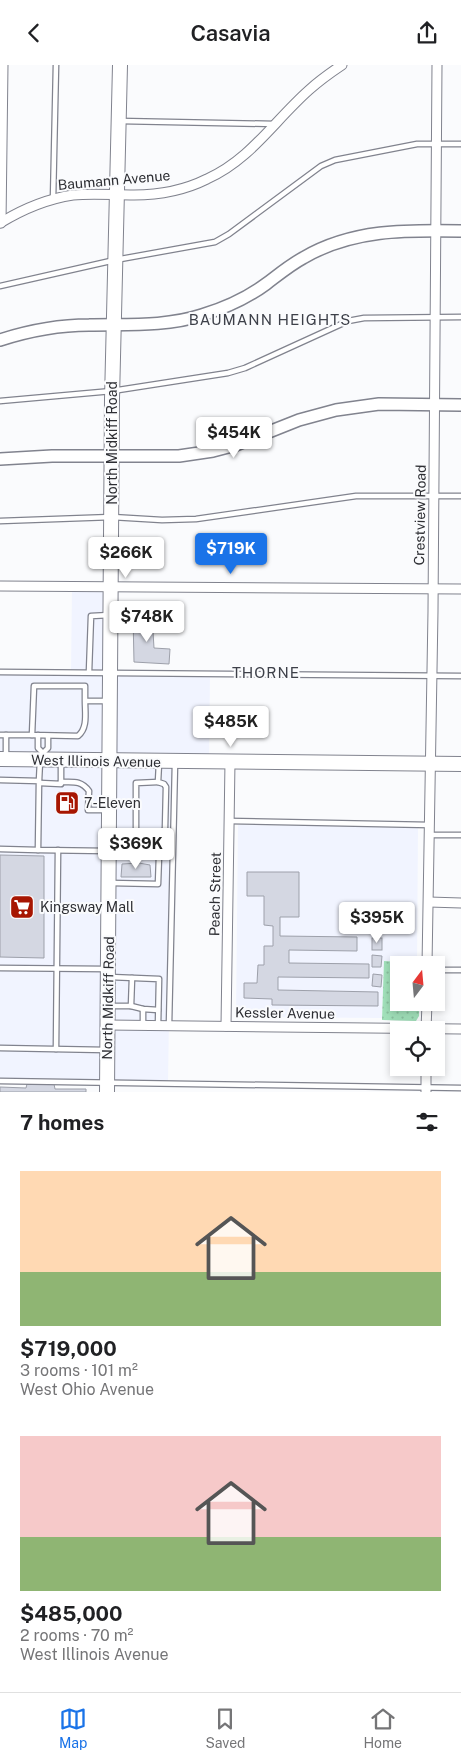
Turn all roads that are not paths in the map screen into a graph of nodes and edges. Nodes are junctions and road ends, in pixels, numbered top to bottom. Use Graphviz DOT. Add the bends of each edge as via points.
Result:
graph roads {
  1 [pos="3,65"];
  2 [pos="56,65"];
  3 [pos="120,65"];
  4 [pos="342,65"];
  5 [pos="437,65"];
  6 [pos="118,121"];
  7 [pos="275,125"];
  8 [pos="436,144"];
  9 [pos="461,144"];
  10 [pos="117,194"];
  11 [pos="53,200"];
  12 [pos="1,223"];
  13 [pos="436,230"];
  14 [pos="461,231"];
  15 [pos="115,260"];
  16 [pos="0,285"];
  17 [pos="435,317"];
  18 [pos="461,317"];
  19 [pos="114,325"];
  20 [pos="0,339"];
  21 [pos="112,391"];
  22 [pos="0,401"];
  23 [pos="435,405"];
  24 [pos="461,405"];
  25 [pos="112,455"];
  26 [pos="0,459"];
  27 [pos="434,496"];
  28 [pos="461,496"];
  29 [pos="112,517"];
  30 [pos="0,521"];
  31 [pos="0,586"];
  32 [pos="111,587"];
  33 [pos="433,589"];
  34 [pos="461,589"];
  35 [pos="111,615"];
  36 [pos="0,672"];
  37 [pos="89,672"];
  38 [pos="111,673"];
  39 [pos="432,676"];
  40 [pos="461,676"];
  41 [pos="85,701"];
  42 [pos="111,701"];
  43 [pos="0,735"];
  44 [pos="6,735"];
  45 [pos="32,735"];
  46 [pos="38,735"];
  47 [pos="48,735"];
  48 [pos="42,757"];
  49 [pos="3,759"];
  50 [pos="61,760"];
  51 [pos="110,761"];
  52 [pos="159,761"];
  53 [pos="175,761"];
  54 [pos="230,762"];
  55 [pos="430,764"];
  56 [pos="461,764"];
  57 [pos="0,780"];
  58 [pos="39,782"];
  59 [pos="61,782"];
  60 [pos="158,782"];
  61 [pos="110,811"];
  62 [pos="229,821"];
  63 [pos="430,825"];
  64 [pos="110,832"];
  65 [pos="136,833"];
  66 [pos="430,835"];
  67 [pos="461,835"];
  68 [pos="0,849"];
  69 [pos="38,850"];
  70 [pos="58,850"];
  71 [pos="110,853"];
  72 [pos="110,883"];
  73 [pos="428,902"];
  74 [pos="461,903"];
  75 [pos="428,956"];
  76 [pos="0,968"];
  77 [pos="56,969"];
  78 [pos="445,969"];
  79 [pos="461,970"];
  80 [pos="108,973"];
  81 [pos="132,977"];
  82 [pos="108,1006"];
  83 [pos="131,1006"];
  84 [pos="143,1009"];
  85 [pos="158,1010"];
  86 [pos="108,1025"];
  87 [pos="143,1026"];
  88 [pos="158,1026"];
  89 [pos="169,1026"];
  90 [pos="226,1026"];
  91 [pos="390,1028"];
  92 [pos="445,1029"];
  93 [pos="461,1029"];
  94 [pos="0,1048"];
  95 [pos="56,1049"];
  96 [pos="108,1050"];
  97 [pos="426,1076"];
  98 [pos="0,1081"];
  99 [pos="107,1087"];
  100 [pos="461,1088"];
  101 [pos="426,1090"];
  1 -- 12 [label="street"];
  2 -- 11 [label="lane"];
  3 -- 6 [label="main road, North Midkiff Road"];
  4 -- 7 [label="street, Baumann Avenue" via="316,84"];
  5 -- 8 [label="street, Crestview Road"];
  6 -- 7 [label="lane"];
  6 -- 10 [label="main road, North Midkiff Road"];
  7 -- 10 [label="street, Baumann Avenue" via="238,161 207,179 165,192"];
  8 -- 9 [label="lane"];
  8 -- 13 [label="street, Crestview Road"];
  8 -- 15 [label="lane" via="417,144 335,160 321,166 215,242"];
  10 -- 11 [label="street, Baumann Avenue" via="74,195"];
  10 -- 15 [label="main road, North Midkiff Road"];
  11 -- 12 [label="street, Baumann Avenue" via="26,209"];
  13 -- 14 [label="street"];
  13 -- 17 [label="street, Crestview Road"];
  13 -- 19 [label="street" via="385,232 352,238 311,253 246,297 214,311 165,323"];
  15 -- 16 [label="lane"];
  15 -- 19 [label="main road, North Midkiff Road"];
  17 -- 18 [label="lane"];
  17 -- 21 [label="lane" via="364,317 228,373"];
  17 -- 23 [label="street, Crestview Road"];
  19 -- 20 [label="street" via="48,329"];
  19 -- 21 [label="main road, North Midkiff Road"];
  21 -- 22 [label="lane"];
  21 -- 25 [label="main road, North Midkiff Road"];
  23 -- 24 [label="street"];
  23 -- 25 [label="street" via="380,404 336,411 299,420 236,445 208,452 179,456"];
  23 -- 27 [label="street, Crestview Road"];
  25 -- 26 [label="street"];
  25 -- 29 [label="main road, North Midkiff Road"];
  27 -- 28 [label="lane"];
  27 -- 29 [label="lane" via="356,496 196,519 162,521"];
  27 -- 33 [label="street, Crestview Road"];
  29 -- 30 [label="lane"];
  29 -- 32 [label="main road, North Midkiff Road"];
  31 -- 32 [label="street"];
  32 -- 33 [label="street"];
  32 -- 35 [label="main road, North Midkiff Road"];
  33 -- 34 [label="street"];
  33 -- 39 [label="street, Crestview Road"];
  35 -- 37 [label="lane" via="91,616"];
  35 -- 38 [label="main road, North Midkiff Road"];
  36 -- 37 [label="lane"];
  37 -- 38 [label="lane"];
  38 -- 39 [label="lane"];
  38 -- 42 [label="main road, North Midkiff Road"];
  39 -- 40 [label="lane"];
  39 -- 55 [label="street, Crestview Road"];
  41 -- 42 [label="lane"];
  41 -- 45 [label="lane" via="85,687 34,686"];
  41 -- 47 [label="lane" via="85,726 81,735"];
  42 -- 51 [label="main road, North Midkiff Road"];
  43 -- 44 [label="lane"];
  44 -- 45 [label="lane"];
  44 -- 49 [label="lane"];
  45 -- 46 [label="lane"];
  46 -- 47 [label="lane"];
  46 -- 48 [label="lane" via="38,749"];
  47 -- 48 [label="lane" via="48,748"];
  48 -- 49 [label="main road, West Illinois Avenue"];
  48 -- 50 [label="main road, West Illinois Avenue"];
  48 -- 58 [label="lane"];
  50 -- 51 [label="main road, West Illinois Avenue"];
  50 -- 59 [label="lane"];
  51 -- 52 [label="main road, West Illinois Avenue"];
  51 -- 61 [label="main road, North Midkiff Road"];
  52 -- 53 [label="main road, West Illinois Avenue"];
  52 -- 60 [label="lane"];
  53 -- 54 [label="main road, West Illinois Avenue"];
  53 -- 89 [label="lane"];
  54 -- 55 [label="main road, West Illinois Avenue"];
  54 -- 62 [label="street, Peach Street"];
  55 -- 56 [label="main road, West Illinois Avenue"];
  55 -- 63 [label="street, Crestview Road"];
  57 -- 58 [label="lane"];
  58 -- 59 [label="lane"];
  58 -- 69 [label="lane"];
  59 -- 61 [label="lane" via="79,782 88,789 88,810"];
  60 -- 65 [label="lane" via="136,783"];
  60 -- 65 [label="lane" via="166,787 165,829 160,834"];
  61 -- 64 [label="main road, North Midkiff Road"];
  62 -- 63 [label="lane"];
  62 -- 90 [label="street, Peach Street"];
  63 -- 66 [label="street, Crestview Road"];
  64 -- 65 [label="lane"];
  64 -- 71 [label="main road, North Midkiff Road"];
  66 -- 67 [label="lane"];
  66 -- 73 [label="street, Crestview Road"];
  68 -- 69 [label="lane"];
  69 -- 70 [label="lane"];
  70 -- 71 [label="lane"];
  70 -- 77 [label="lane"];
  71 -- 72 [label="main road, North Midkiff Road"];
  71 -- 72 [label="lane" via="159,856 158,885"];
  72 -- 80 [label="main road, North Midkiff Road"];
  73 -- 74 [label="street"];
  73 -- 75 [label="street, Crestview Road"];
  76 -- 77 [label="lane"];
  77 -- 80 [label="lane"];
  77 -- 95 [label="lane"];
  78 -- 79 [label="lane"];
  80 -- 81 [label="lane"];
  80 -- 82 [label="main road, North Midkiff Road"];
  81 -- 83 [label="lane"];
  81 -- 85 [label="lane" via="159,979"];
  82 -- 83 [label="lane"];
  82 -- 86 [label="main road, North Midkiff Road"];
  83 -- 84 [label="lane"];
  84 -- 85 [label="lane"];
  84 -- 87 [label="lane"];
  85 -- 88 [label="lane"];
  86 -- 87 [label="street, Kessler Avenue"];
  86 -- 96 [label="main road, North Midkiff Road"];
  87 -- 88 [label="street, Kessler Avenue"];
  88 -- 89 [label="street, Kessler Avenue"];
  89 -- 90 [label="street, Kessler Avenue"];
  90 -- 91 [label="street, Kessler Avenue"];
  92 -- 93 [label="street, Kessler Avenue"];
  94 -- 95 [label="lane"];
  95 -- 96 [label="lane"];
  96 -- 99 [label="main road, North Midkiff Road"];
  97 -- 101 [label="street"];
  98 -- 99 [label="lane"];
  99 -- 101 [label="lane"];
  100 -- 101 [label="lane"];
}
